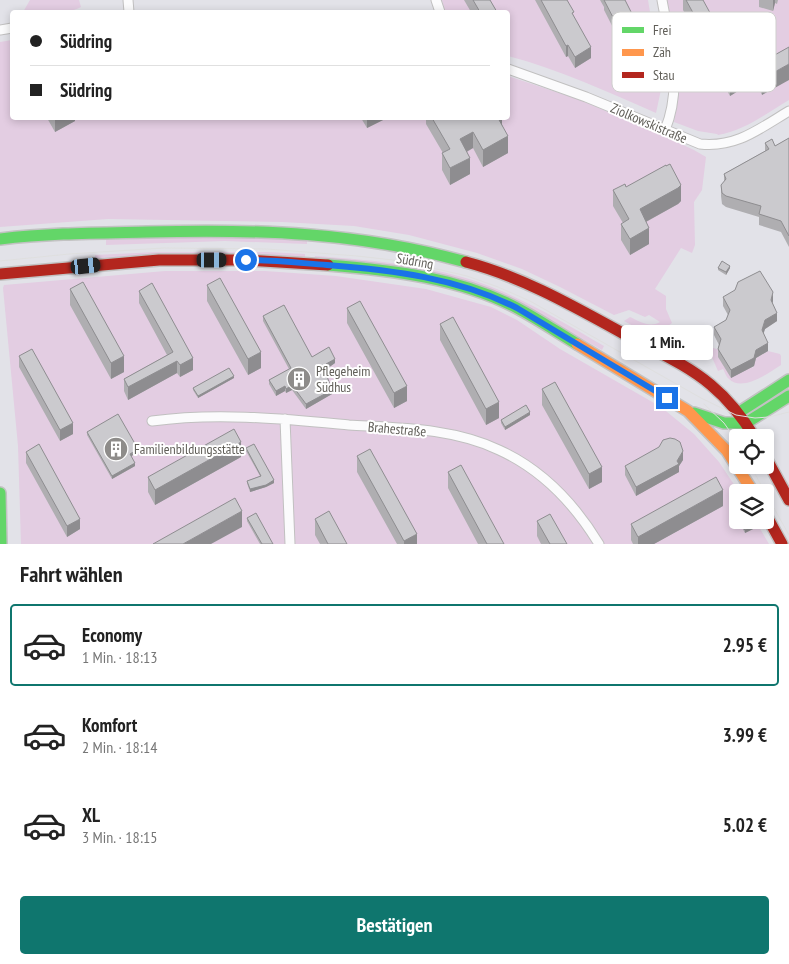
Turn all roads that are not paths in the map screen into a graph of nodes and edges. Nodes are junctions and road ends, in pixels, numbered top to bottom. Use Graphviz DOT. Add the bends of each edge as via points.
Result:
graph roads {
  1 [pos="510,70"];
  2 [pos="675,92"];
  3 [pos="789,111"];
  4 [pos="665,130"];
  5 [pos="0,239"];
  6 [pos="0,274"];
  7 [pos="789,380"];
  8 [pos="789,396"];
  9 [pos="688,411"];
  10 [pos="738,412"];
  11 [pos="285,419"];
  12 [pos="152,421"];
  13 [pos="731,423"];
  14 [pos="746,423"];
  15 [pos="750,429"];
  16 [pos="727,451"];
  17 [pos="774,472"];
  18 [pos="748,484"];
  19 [pos="0,493"];
  20 [pos="789,500"];
  21 [pos="0,518"];
  22 [pos="774,529"];
  23 [pos="1,538"];
  24 [pos="290,544"];
  25 [pos="599,544"];
  26 [pos="782,544"];
  1 -- 4 [label="street, Ziolkowskistraße"];
  2 -- 4 [label="street"];
  3 -- 4 [label="street, Ziolkowskistraße" via="747,136 723,144 700,144"];
  5 -- 10 [label="main road, Südring" via="96,232 262,231 394,244 434,252 505,274 588,314 700,378"];
  6 -- 9 [label="main road, Südring" via="151,261 264,260 374,269 429,278 498,298"];
  7 -- 10 [label="main road"];
  8 -- 14 [label="main road"];
  9 -- 13 [label="main road"];
  9 -- 16 [label="main road, Südring"];
  10 -- 13 [label="main road"];
  10 -- 14 [label="main road, Südring"];
  11 -- 12 [label="street, Brahestraße" via="205,416"];
  11 -- 24 [label="street"];
  11 -- 25 [label="street, Brahestraße" via="435,432 496,448 549,481 570,501"];
  13 -- 14 [label="main road"];
  13 -- 16 [label="main road" via="726,439"];
  14 -- 15 [label="main road, Südring"];
  16 -- 18 [label="main road, Südring"];
  17 -- 20 [label="main road"];
  19 -- 21 [label="main road"];
  21 -- 23 [label="main road"];
  22 -- 26 [label="main road"];
}
